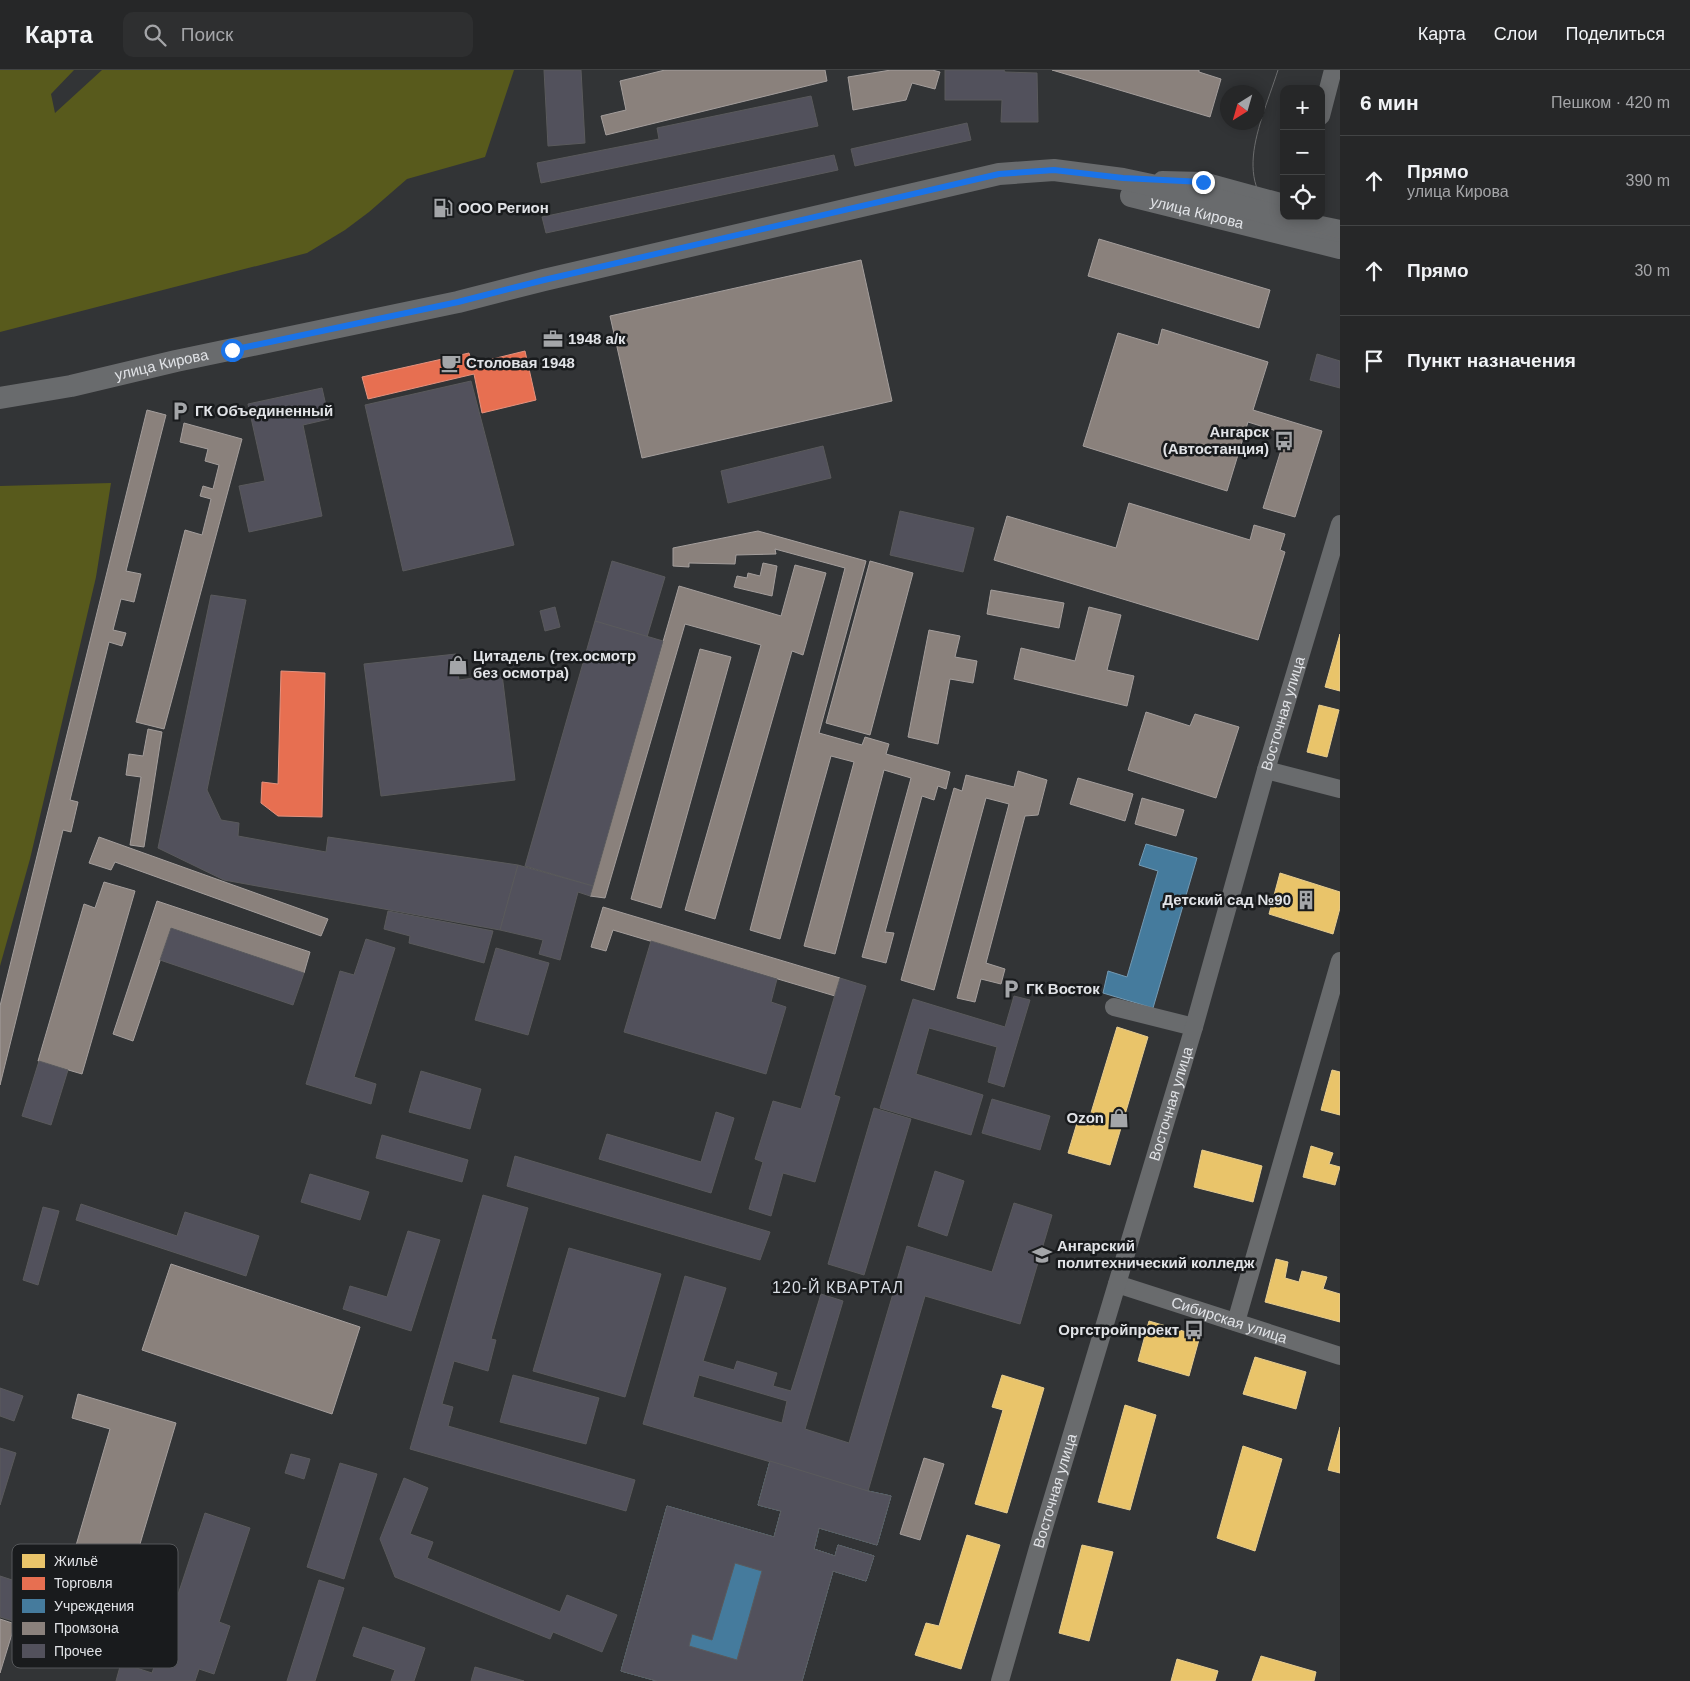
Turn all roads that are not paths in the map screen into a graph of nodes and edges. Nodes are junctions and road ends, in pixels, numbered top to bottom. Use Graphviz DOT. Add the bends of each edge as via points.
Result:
graph roads {
  1 [pos="1333,70"];
  2 [pos="1325,101"];
  3 [pos="1054,170"];
  4 [pos="1123,178"];
  5 [pos="1280,202"];
  6 [pos="1305,227"];
  7 [pos="1340,231"];
  8 [pos="1340,248"];
  9 [pos="0,398"];
  10 [pos="1340,524"];
  11 [pos="1266,770"];
  12 [pos="1340,789"];
  13 [pos="1340,961"];
  14 [pos="1114,1007"];
  15 [pos="1194,1027"];
  16 [pos="1117,1284"];
  17 [pos="1236,1322"];
  18 [pos="1340,1356"];
  19 [pos="1000,1681"];
  1 -- 2 [label="street"];
  3 -- 4 [label="street, улица Кирова"];
  3 -- 6 [label="street, улица Кирова" via="1135,197"];
  3 -- 9 [label="street, улица Кирова" via="999,174 458,302 70,386"];
  4 -- 5 [label="street" via="1203,182"];
  4 -- 6 [label="street, улица Кирова" via="1208,197"];
  6 -- 7 [label="street, улица Кирова"];
  6 -- 8 [label="street, улица Кирова"];
  10 -- 11 [label="street, Восточная улица"];
  11 -- 12 [label="street"];
  11 -- 15 [label="street, Восточная улица"];
  13 -- 17 [label="street"];
  14 -- 15 [label="street"];
  15 -- 16 [label="street, Восточная улица"];
  16 -- 17 [label="street, Сибирская улица"];
  16 -- 19 [label="street, Восточная улица"];
  17 -- 18 [label="street, Сибирская улица"];
}
